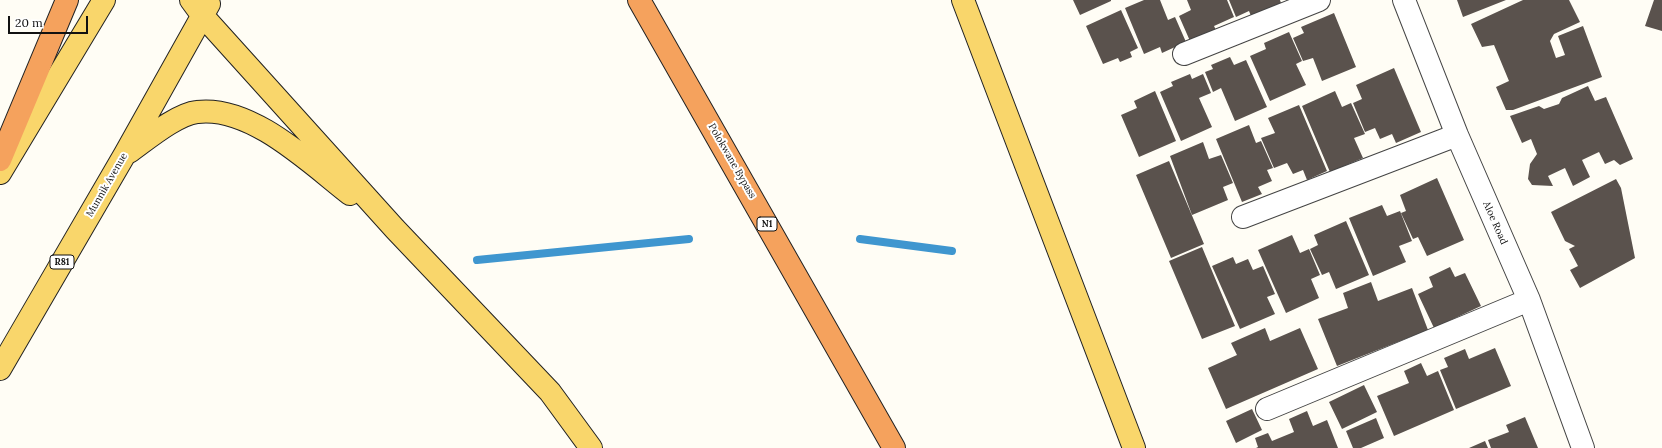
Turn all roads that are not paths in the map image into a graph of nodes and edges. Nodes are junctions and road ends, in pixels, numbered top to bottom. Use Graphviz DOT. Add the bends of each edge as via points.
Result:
graph roads {
  1 [pos="67,0"];
  2 [pos="104,0"];
  3 [pos="639,0"];
  4 [pos="963,0"];
  5 [pos="1319,0"];
  6 [pos="1404,0"];
  7 [pos="201,5"];
  8 [pos="1184,54"];
  9 [pos="1457,136"];
  10 [pos="125,154"];
  11 [pos="0,160"];
  12 [pos="0,173"];
  13 [pos="1242,217"];
  14 [pos="395,229"];
  15 [pos="1529,300"];
  16 [pos="0,369"];
  17 [pos="1267,409"];
  18 [pos="591,448"];
  19 [pos="894,448"];
  20 [pos="1134,448"];
  21 [pos="1583,448"];
  1 -- 11 [label="highway"];
  2 -- 12 [label="main road"];
  3 -- 19 [label="highway, Polokwane Bypass / N1"];
  4 -- 20 [label="main road"];
  5 -- 8 [label="street"];
  6 -- 9 [label="street, Aloe Road"];
  7 -- 10 [label="main road, Munnik Avenue / R81"];
  7 -- 14 [label="main road"];
  9 -- 13 [label="street"];
  9 -- 15 [label="street, Aloe Road"];
  10 -- 14 [label="main road" via="171,123 196,112 221,112 251,122 285,144"];
  10 -- 16 [label="main road, Munnik Avenue / R81"];
  14 -- 18 [label="main road" via="550,392"];
  15 -- 17 [label="street"];
  15 -- 21 [label="street, Aloe Road"];
}
